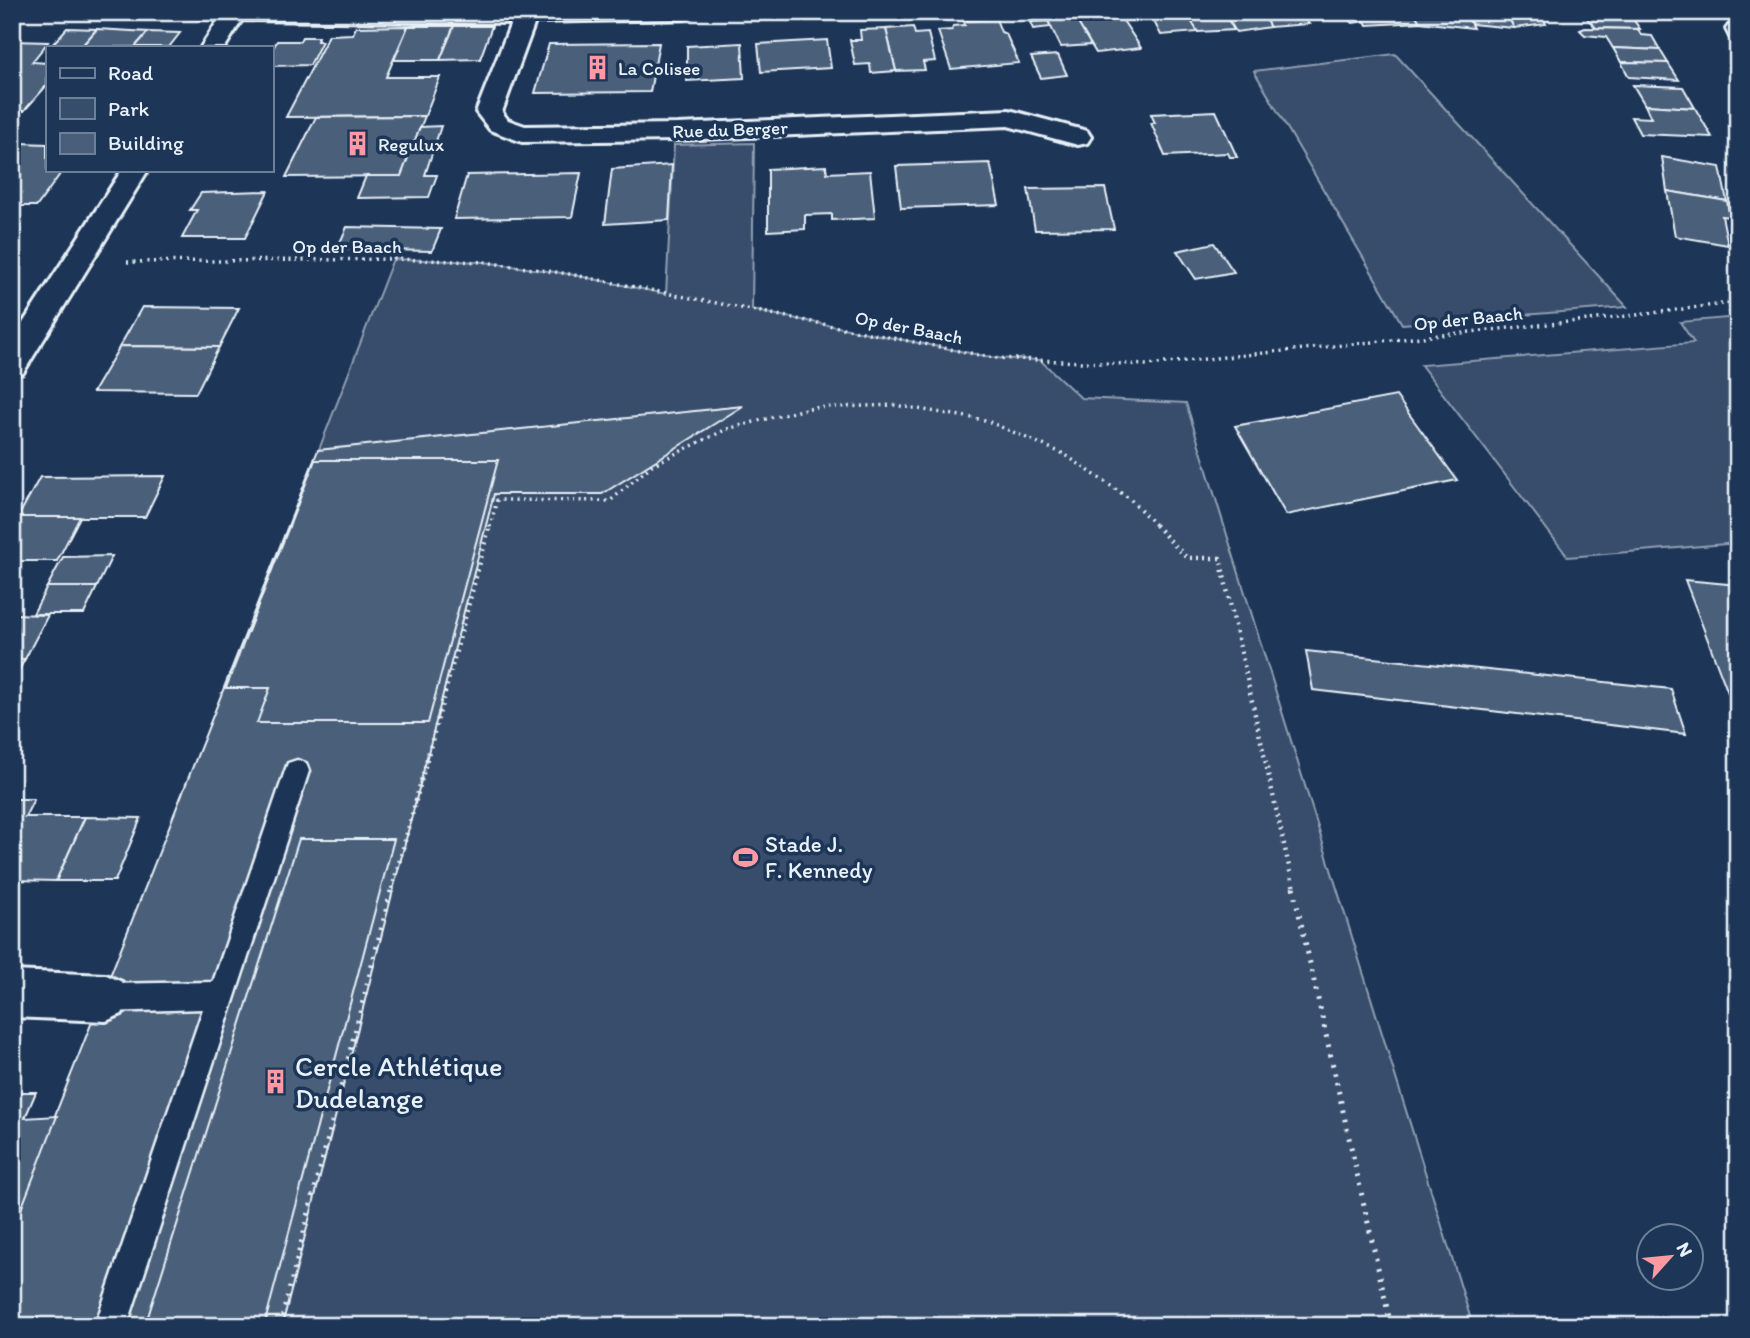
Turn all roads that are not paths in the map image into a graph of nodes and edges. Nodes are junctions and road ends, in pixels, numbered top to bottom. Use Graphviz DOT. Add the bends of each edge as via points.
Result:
graph roads {
  1 [pos="195,12"];
  2 [pos="683,12"];
  3 [pos="234,14"];
  4 [pos="526,15"];
  5 [pos="214,46"];
  6 [pos="1078,137"];
  7 [pos="134,172"];
  8 [pos="12,365"];
  9 [pos="297,771"];
  10 [pos="12,994"];
  11 [pos="222,995"];
  12 [pos="106,998"];
  13 [pos="111,1326"];
  1 -- 3 [label="street"];
  2 -- 4 [label="street"];
  3 -- 4 [label="street"];
  3 -- 5 [label="street"];
  4 -- 6 [label="street, Rue du Berger" via="489,112 499,125 522,134 1009,118"];
  7 -- 8 [label="street"];
  9 -- 11 [label="lane"];
  10 -- 12 [label="street"];
  11 -- 12 [label="lane"];
  11 -- 13 [label="lane"];
}
